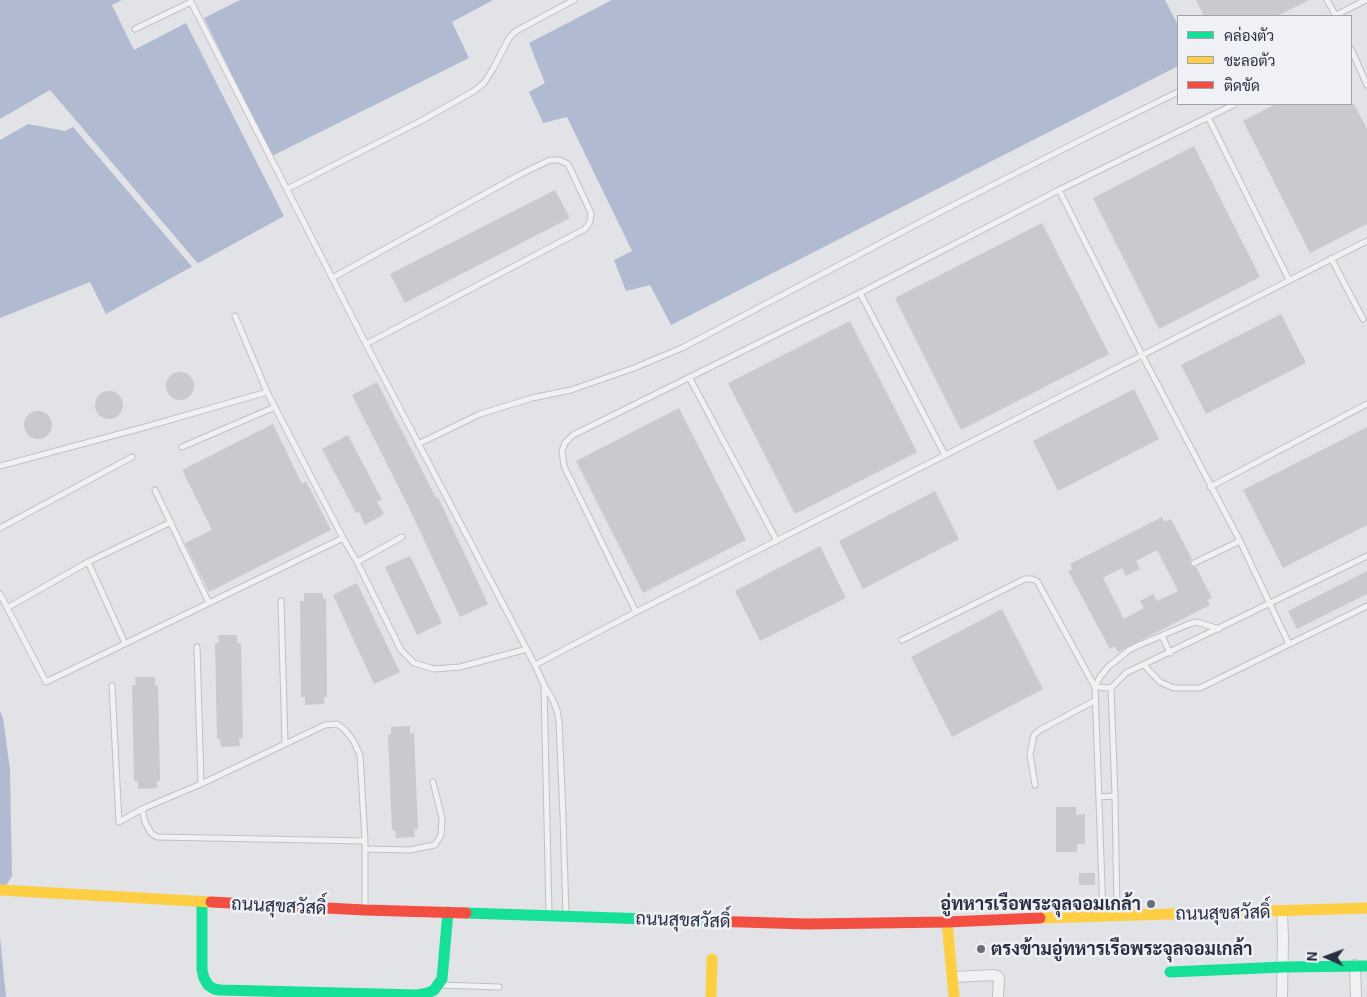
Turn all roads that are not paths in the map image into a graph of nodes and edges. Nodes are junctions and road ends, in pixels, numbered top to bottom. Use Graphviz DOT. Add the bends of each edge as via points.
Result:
graph roads {
  1 [pos="574,0"];
  2 [pos="1327,0"];
  3 [pos="1366,0"];
  4 [pos="193,1"];
  5 [pos="1334,15"];
  6 [pos="1337,15"];
  7 [pos="135,29"];
  8 [pos="1352,51"];
  9 [pos="1367,85"];
  10 [pos="1177,92"];
  11 [pos="1232,105"];
  12 [pos="1208,117"];
  13 [pos="286,189"];
  14 [pos="1059,190"];
  15 [pos="1367,241"];
  16 [pos="1332,258"];
  17 [pos="332,278"];
  18 [pos="1289,280"];
  19 [pos="860,293"];
  20 [pos="236,316"];
  21 [pos="1363,318"];
  22 [pos="366,344"];
  23 [pos="1142,355"];
  24 [pos="689,377"];
  25 [pos="267,392"];
  26 [pos="1367,404"];
  27 [pos="275,407"];
  28 [pos="418,444"];
  29 [pos="182,448"];
  30 [pos="945,455"];
  31 [pos="132,457"];
  32 [pos="0,466"];
  33 [pos="1210,487"];
  34 [pos="155,490"];
  35 [pos="171,522"];
  36 [pos="0,528"];
  37 [pos="402,537"];
  38 [pos="343,538"];
  39 [pos="777,540"];
  40 [pos="1240,540"];
  41 [pos="1367,556"];
  42 [pos="88,562"];
  43 [pos="357,562"];
  44 [pos="1194,564"];
  45 [pos="0,594"];
  46 [pos="281,601"];
  47 [pos="209,603"];
  48 [pos="1270,604"];
  49 [pos="1367,606"];
  50 [pos="7,608"];
  51 [pos="636,612"];
  52 [pos="1219,629"];
  53 [pos="1162,636"];
  54 [pos="902,640"];
  55 [pos="126,643"];
  56 [pos="1289,644"];
  57 [pos="197,647"];
  58 [pos="527,649"];
  59 [pos="1170,653"];
  60 [pos="535,665"];
  61 [pos="1144,665"];
  62 [pos="544,685"];
  63 [pos="112,686"];
  64 [pos="1095,687"];
  65 [pos="1111,688"];
  66 [pos="1096,700"];
  67 [pos="285,744"];
  68 [pos="433,782"];
  69 [pos="201,784"];
  70 [pos="1035,785"];
  71 [pos="1115,796"];
  72 [pos="1099,797"];
  73 [pos="142,809"];
  74 [pos="365,841"];
  75 [pos="365,849"];
  76 [pos="0,890"];
  77 [pos="202,902"];
  78 [pos="1367,908"];
  79 [pos="365,910"];
  80 [pos="1282,911"];
  81 [pos="448,912"];
  82 [pos="549,915"];
  83 [pos="1103,915"];
  84 [pos="1117,915"];
  85 [pos="566,916"];
  86 [pos="948,922"];
  87 [pos="712,959"];
  88 [pos="1283,964"];
  89 [pos="1361,965"];
  90 [pos="952,972"];
  91 [pos="1170,972"];
  92 [pos="438,985"];
  93 [pos="499,987"];
  94 [pos="711,997"];
  95 [pos="954,997"];
  96 [pos="998,997"];
  97 [pos="1282,997"];
  98 [pos="1356,997"];
  1 -- 13 [label="lane" via="516,31 484,83 474,91"];
  2 -- 5 [label="lane"];
  3 -- 6 [label="lane"];
  4 -- 7 [label="lane"];
  4 -- 13 [label="lane"];
  8 -- 9 [label="lane"];
  10 -- 28 [label="lane" via="938,213 682,348 571,390 480,414"];
  11 -- 12 [label="lane"];
  12 -- 14 [label="lane"];
  12 -- 18 [label="lane"];
  13 -- 17 [label="lane"];
  14 -- 19 [label="lane"];
  14 -- 23 [label="lane"];
  15 -- 16 [label="lane"];
  16 -- 18 [label="lane"];
  16 -- 21 [label="lane"];
  17 -- 22 [label="lane"];
  17 -- 22 [label="lane" via="521,174 550,160 568,164 591,213 586,229"];
  18 -- 23 [label="lane"];
  19 -- 24 [label="lane"];
  19 -- 30 [label="lane"];
  20 -- 25 [label="lane"];
  22 -- 28 [label="lane"];
  23 -- 30 [label="lane"];
  23 -- 33 [label="lane"];
  24 -- 39 [label="lane"];
  24 -- 51 [label="lane" via="573,435 562,451 564,466"];
  25 -- 27 [label="lane"];
  25 -- 32 [label="lane"];
  26 -- 33 [label="lane"];
  27 -- 29 [label="lane"];
  27 -- 38 [label="lane"];
  28 -- 58 [label="lane"];
  30 -- 39 [label="lane"];
  31 -- 36 [label="lane"];
  33 -- 40 [label="lane"];
  34 -- 35 [label="lane"];
  35 -- 42 [label="lane"];
  35 -- 47 [label="lane"];
  37 -- 43 [label="lane"];
  38 -- 43 [label="lane"];
  38 -- 47 [label="lane"];
  39 -- 51 [label="lane"];
  40 -- 44 [label="lane"];
  40 -- 48 [label="lane"];
  41 -- 48 [label="lane"];
  42 -- 50 [label="lane"];
  42 -- 55 [label="lane"];
  43 -- 58 [label="lane" via="401,650 414,663 434,669 460,667"];
  45 -- 50 [label="lane"];
  46 -- 67 [label="lane"];
  47 -- 55 [label="lane"];
  48 -- 52 [label="lane"];
  48 -- 56 [label="lane"];
  49 -- 56 [label="lane"];
  50 -- 55 [label="lane" via="46,682"];
  51 -- 60 [label="lane"];
  52 -- 53 [label="lane" via="1197,622"];
  52 -- 59 [label="lane"];
  53 -- 59 [label="lane"];
  53 -- 64 [label="lane" via="1129,650 1108,667"];
  54 -- 64 [label="lane" via="1032,579 1037,582"];
  56 -- 61 [label="lane" via="1200,688 1167,685"];
  57 -- 69 [label="lane"];
  58 -- 60 [label="lane"];
  59 -- 61 [label="lane"];
  60 -- 62 [label="lane"];
  61 -- 65 [label="lane" via="1126,674"];
  62 -- 82 [label="lane"];
  62 -- 85 [label="lane" via="553,700 559,722"];
  63 -- 73 [label="lane" via="119,822"];
  64 -- 65 [label="lane"];
  64 -- 66 [label="lane"];
  65 -- 71 [label="lane"];
  66 -- 70 [label="lane" via="1034,735 1030,754"];
  66 -- 72 [label="lane"];
  67 -- 69 [label="lane"];
  67 -- 74 [label="lane" via="325,724 337,724 344,729 360,755"];
  68 -- 75 [label="lane" via="442,818 441,835 435,845 409,850"];
  69 -- 73 [label="lane"];
  71 -- 72 [label="lane"];
  71 -- 84 [label="lane"];
  72 -- 83 [label="lane"];
  73 -- 74 [label="lane" via="145,822 157,837"];
  74 -- 75 [label="lane"];
  75 -- 79 [label="lane"];
  76 -- 77 [label="main road, ถนนสุขสวัสดิ์"];
  77 -- 79 [label="main road, ถนนสุขสวัสดิ์"];
  77 -- 92 [label="main road" via="202,970 208,985 214,989 418,994 428,993"];
  78 -- 80 [label="main road, ถนนสุขสวัสดิ์"];
  79 -- 81 [label="main road, ถนนสุขสวัสดิ์"];
  80 -- 84 [label="main road, ถนนสุขสวัสดิ์"];
  80 -- 88 [label="street"];
  81 -- 82 [label="main road, ถนนสุขสวัสดิ์"];
  81 -- 92 [label="main road" via="442,979"];
  82 -- 85 [label="main road, ถนนสุขสวัสดิ์"];
  83 -- 84 [label="main road, ถนนสุขสวัสดิ์"];
  83 -- 86 [label="main road, ถนนสุขสวัสดิ์"];
  85 -- 86 [label="main road, ถนนสุขสวัสดิ์" via="807,924"];
  86 -- 90 [label="main road"];
  87 -- 94 [label="main road"];
  88 -- 89 [label="main road"];
  88 -- 91 [label="main road"];
  88 -- 97 [label="street"];
  89 -- 98 [label="street"];
  90 -- 95 [label="main road"];
  90 -- 96 [label="street" via="997,976"];
  92 -- 93 [label="lane"];
}
